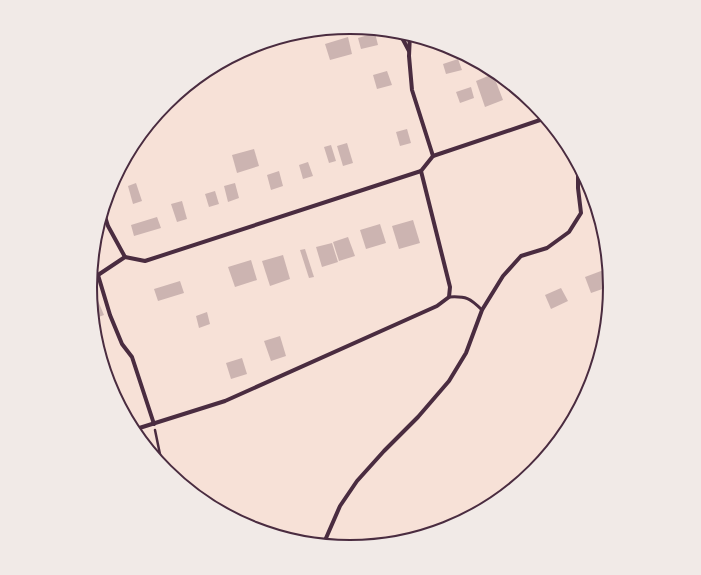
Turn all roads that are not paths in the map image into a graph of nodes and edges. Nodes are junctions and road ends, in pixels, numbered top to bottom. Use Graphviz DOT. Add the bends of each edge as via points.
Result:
graph roads {
  1 [pos="403,40"];
  2 [pos="410,41"];
  3 [pos="409,50"];
  4 [pos="541,120"];
  5 [pos="433,156"];
  6 [pos="421,170"];
  7 [pos="578,175"];
  8 [pos="106,221"];
  9 [pos="125,257"];
  10 [pos="98,275"];
  11 [pos="449,297"];
  12 [pos="482,310"];
  13 [pos="154,424"];
  14 [pos="140,428"];
  15 [pos="325,539"];
  1 -- 3 [label="street"];
  2 -- 3 [label="street"];
  3 -- 5 [label="street" via="412,90"];
  4 -- 5 [label="street"];
  5 -- 6 [label="street"];
  6 -- 9 [label="street" via="145,260"];
  6 -- 11 [label="street" via="450,287"];
  7 -- 12 [label="street" via="581,213 569,232 547,248 521,256 503,276"];
  8 -- 9 [label="street"];
  9 -- 10 [label="street"];
  10 -- 13 [label="street" via="110,315 122,344 132,358"];
  11 -- 12 [label="lane" via="464,296"];
  11 -- 13 [label="street" via="437,306 225,401"];
  12 -- 15 [label="street" via="466,353 449,381 357,481 340,506"];
  13 -- 14 [label="street"];
}
